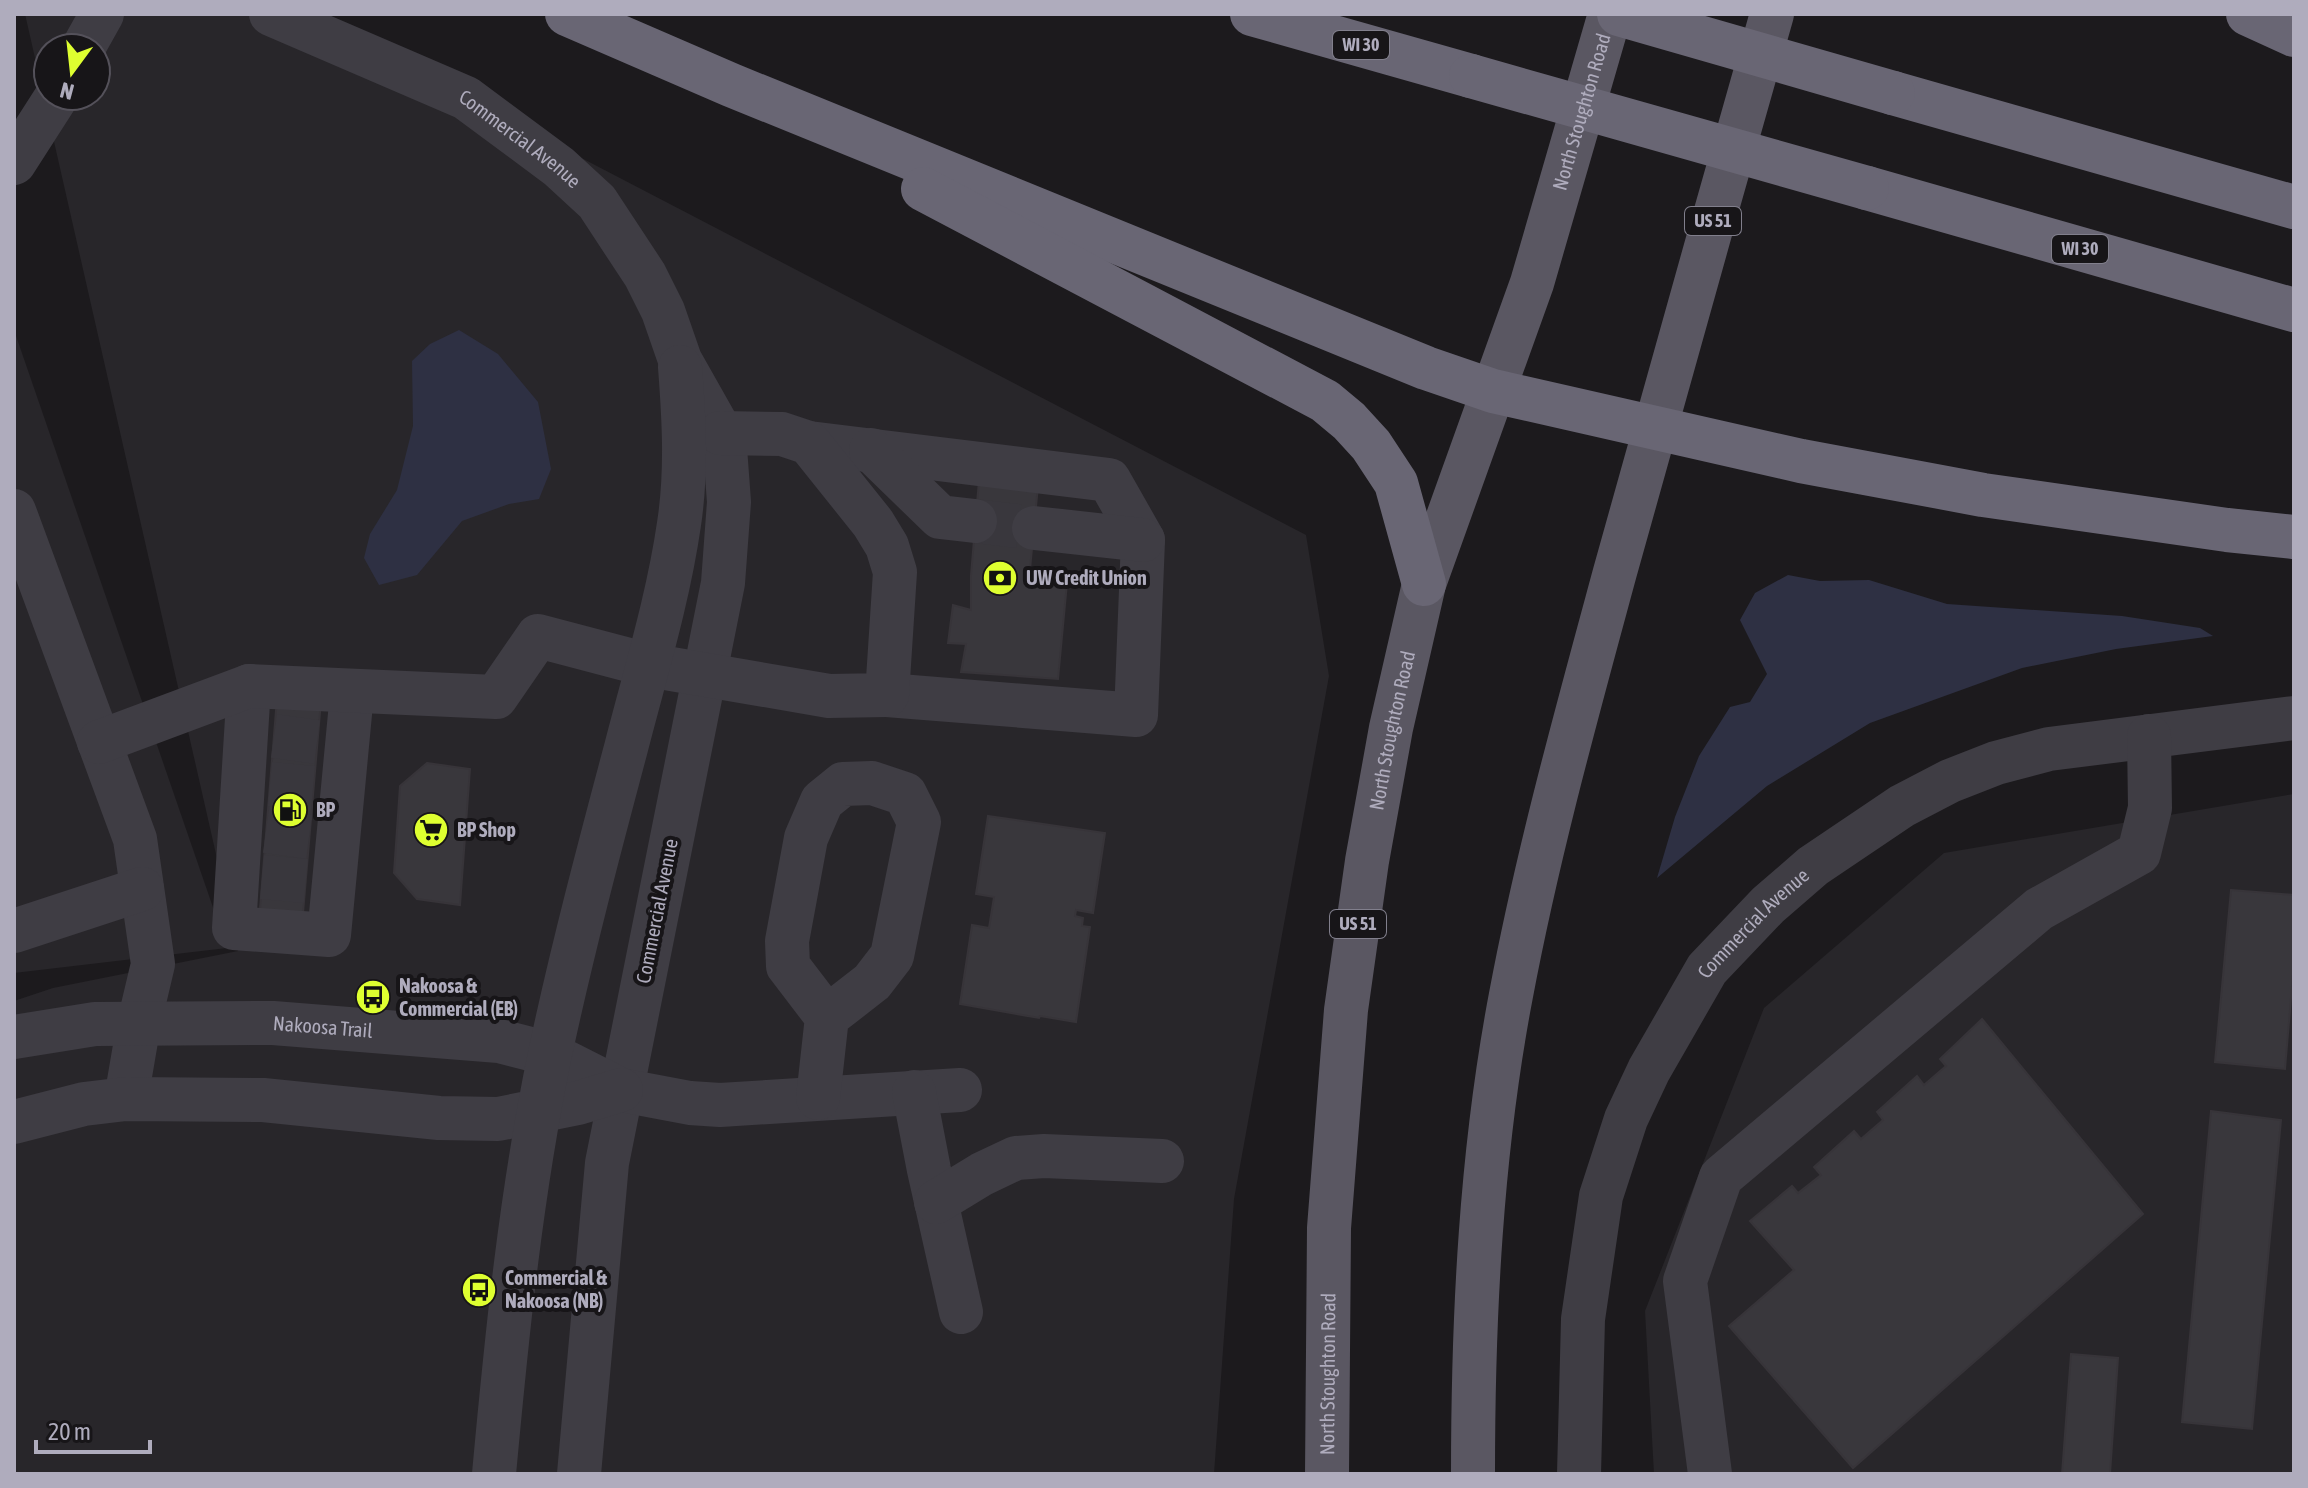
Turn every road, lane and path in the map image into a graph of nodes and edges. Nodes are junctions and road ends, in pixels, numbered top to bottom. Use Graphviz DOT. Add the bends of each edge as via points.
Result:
graph roads {
  1 [pos="102,14"];
  2 [pos="271,14"];
  3 [pos="567,14"];
  4 [pos="1252,14"];
  5 [pos="1610,14"];
  6 [pos="1619,14"];
  7 [pos="1772,14"];
  8 [pos="2248,14"];
  9 [pos="92,32"];
  10 [pos="2294,35"];
  11 [pos="731,85"];
  12 [pos="47,112"];
  13 [pos="14,163"];
  14 [pos="2294,207"];
  15 [pos="2294,310"];
  16 [pos="680,360"];
  17 [pos="1493,391"];
  18 [pos="1655,427"];
  19 [pos="720,433"];
  20 [pos="809,443"];
  21 [pos="871,450"];
  22 [pos="14,511"];
  23 [pos="975,521"];
  24 [pos="1034,528"];
  25 [pos="2294,537"];
  26 [pos="1143,540"];
  27 [pos="1424,584"];
  28 [pos="648,665"];
  29 [pos="704,674"];
  30 [pos="249,686"];
  31 [pos="352,693"];
  32 [pos="887,695"];
  33 [pos="2294,718"];
  34 [pos="2149,736"];
  35 [pos="99,742"];
  36 [pos="142,889"];
  37 [pos="14,931"];
  38 [pos="827,1017"];
  39 [pos="139,1023"];
  40 [pos="14,1037"];
  41 [pos="550,1054"];
  42 [pos="621,1090"];
  43 [pos="960,1090"];
  44 [pos="914,1092"];
  45 [pos="818,1098"];
  46 [pos="126,1099"];
  47 [pos="540,1112"];
  48 [pos="14,1122"];
  49 [pos="1162,1161"];
  50 [pos="936,1202"];
  51 [pos="961,1312"];
  52 [pos="494,1474"];
  53 [pos="579,1474"];
  54 [pos="1327,1474"];
  55 [pos="1473,1474"];
  56 [pos="1579,1474"];
  57 [pos="1710,1474"];
  1 -- 9 [label="street"];
  2 -- 16 [label="street, Commercial Avenue" via="466,98 559,167 597,202 637,262 663,311"];
  3 -- 11 [label="highway"];
  4 -- 15 [label="highway, WI 30, bridge"];
  5 -- 17 [label="main road, North Stoughton Road / US 51" via="1532,283"];
  6 -- 14 [label="highway, bridge"];
  7 -- 18 [label="main road, US 51"];
  8 -- 10 [label="highway"];
  11 -- 17 [label="highway"];
  11 -- 27 [label="highway" via="1325,401 1371,445 1396,483"];
  12 -- 13 [label="street"];
  16 -- 19 [label="street, Commercial Avenue"];
  16 -- 28 [label="street, Commercial Avenue" via="682,495"];
  17 -- 18 [label="highway"];
  17 -- 27 [label="main road, North Stoughton Road / US 51"];
  18 -- 25 [label="highway" via="1983,495"];
  18 -- 55 [label="main road, US 51" via="1549,814 1510,997 1480,1259"];
  19 -- 20 [label="street" via="782,434"];
  19 -- 29 [label="street, Commercial Avenue" via="728,468 728,542"];
  20 -- 21 [label="street"];
  20 -- 32 [label="street" via="887,546 895,572"];
  21 -- 23 [label="street" via="940,517"];
  21 -- 26 [label="street" via="1109,480"];
  22 -- 35 [label="street"];
  24 -- 26 [label="street"];
  26 -- 32 [label="street" via="1136,715"];
  27 -- 54 [label="main road, North Stoughton Road / US 51" via="1391,728 1346,1010 1329,1228"];
  28 -- 29 [label="street"];
  28 -- 31 [label="street" via="538,636 496,697"];
  28 -- 41 [label="street, Commercial Avenue"];
  29 -- 32 [label="street" via="829,696"];
  29 -- 42 [label="street, Commercial Avenue"];
  30 -- 31 [label="street"];
  30 -- 31 [label="street" via="260,735 250,876 234,928 329,935 320,883 332,743"];
  30 -- 35 [label="street"];
  33 -- 34 [label="street, Commercial Avenue"];
  34 -- 56 [label="street, Commercial Avenue" via="2049,749 1996,763 1902,806 1813,866 1707,969 1626,1119 1601,1196 1583,1319"];
  34 -- 57 [label="street" via="2150,808 2139,853 2039,909 1721,1177 1685,1281"];
  35 -- 36 [label="street" via="135,839"];
  36 -- 37 [label="street"];
  36 -- 39 [label="street" via="153,964"];
  38 -- 38 [label="street" via="872,982 892,956 919,822 905,794 872,783 843,784 822,801 806,838 787,941 788,966"];
  38 -- 45 [label="street"];
  39 -- 40 [label="street, Nakoosa Trail"];
  39 -- 41 [label="street, Nakoosa Trail" via="273,1023 499,1041"];
  39 -- 46 [label="street"];
  41 -- 42 [label="street, Nakoosa Trail"];
  41 -- 47 [label="street, Commercial Avenue"];
  42 -- 45 [label="street, Nakoosa Trail" via="720,1105"];
  42 -- 47 [label="street, Nakoosa Trail"];
  42 -- 53 [label="street, Commercial Avenue" via="604,1183"];
  43 -- 44 [label="street, Nakoosa Trail"];
  44 -- 45 [label="street, Nakoosa Trail"];
  44 -- 50 [label="street"];
  46 -- 47 [label="street, Nakoosa Trail" via="263,1100 439,1118 498,1119"];
  46 -- 48 [label="street, Nakoosa Trail"];
  47 -- 52 [label="street, Commercial Avenue" via="512,1285"];
  49 -- 50 [label="street" via="1016,1158"];
  50 -- 51 [label="street"];
}
